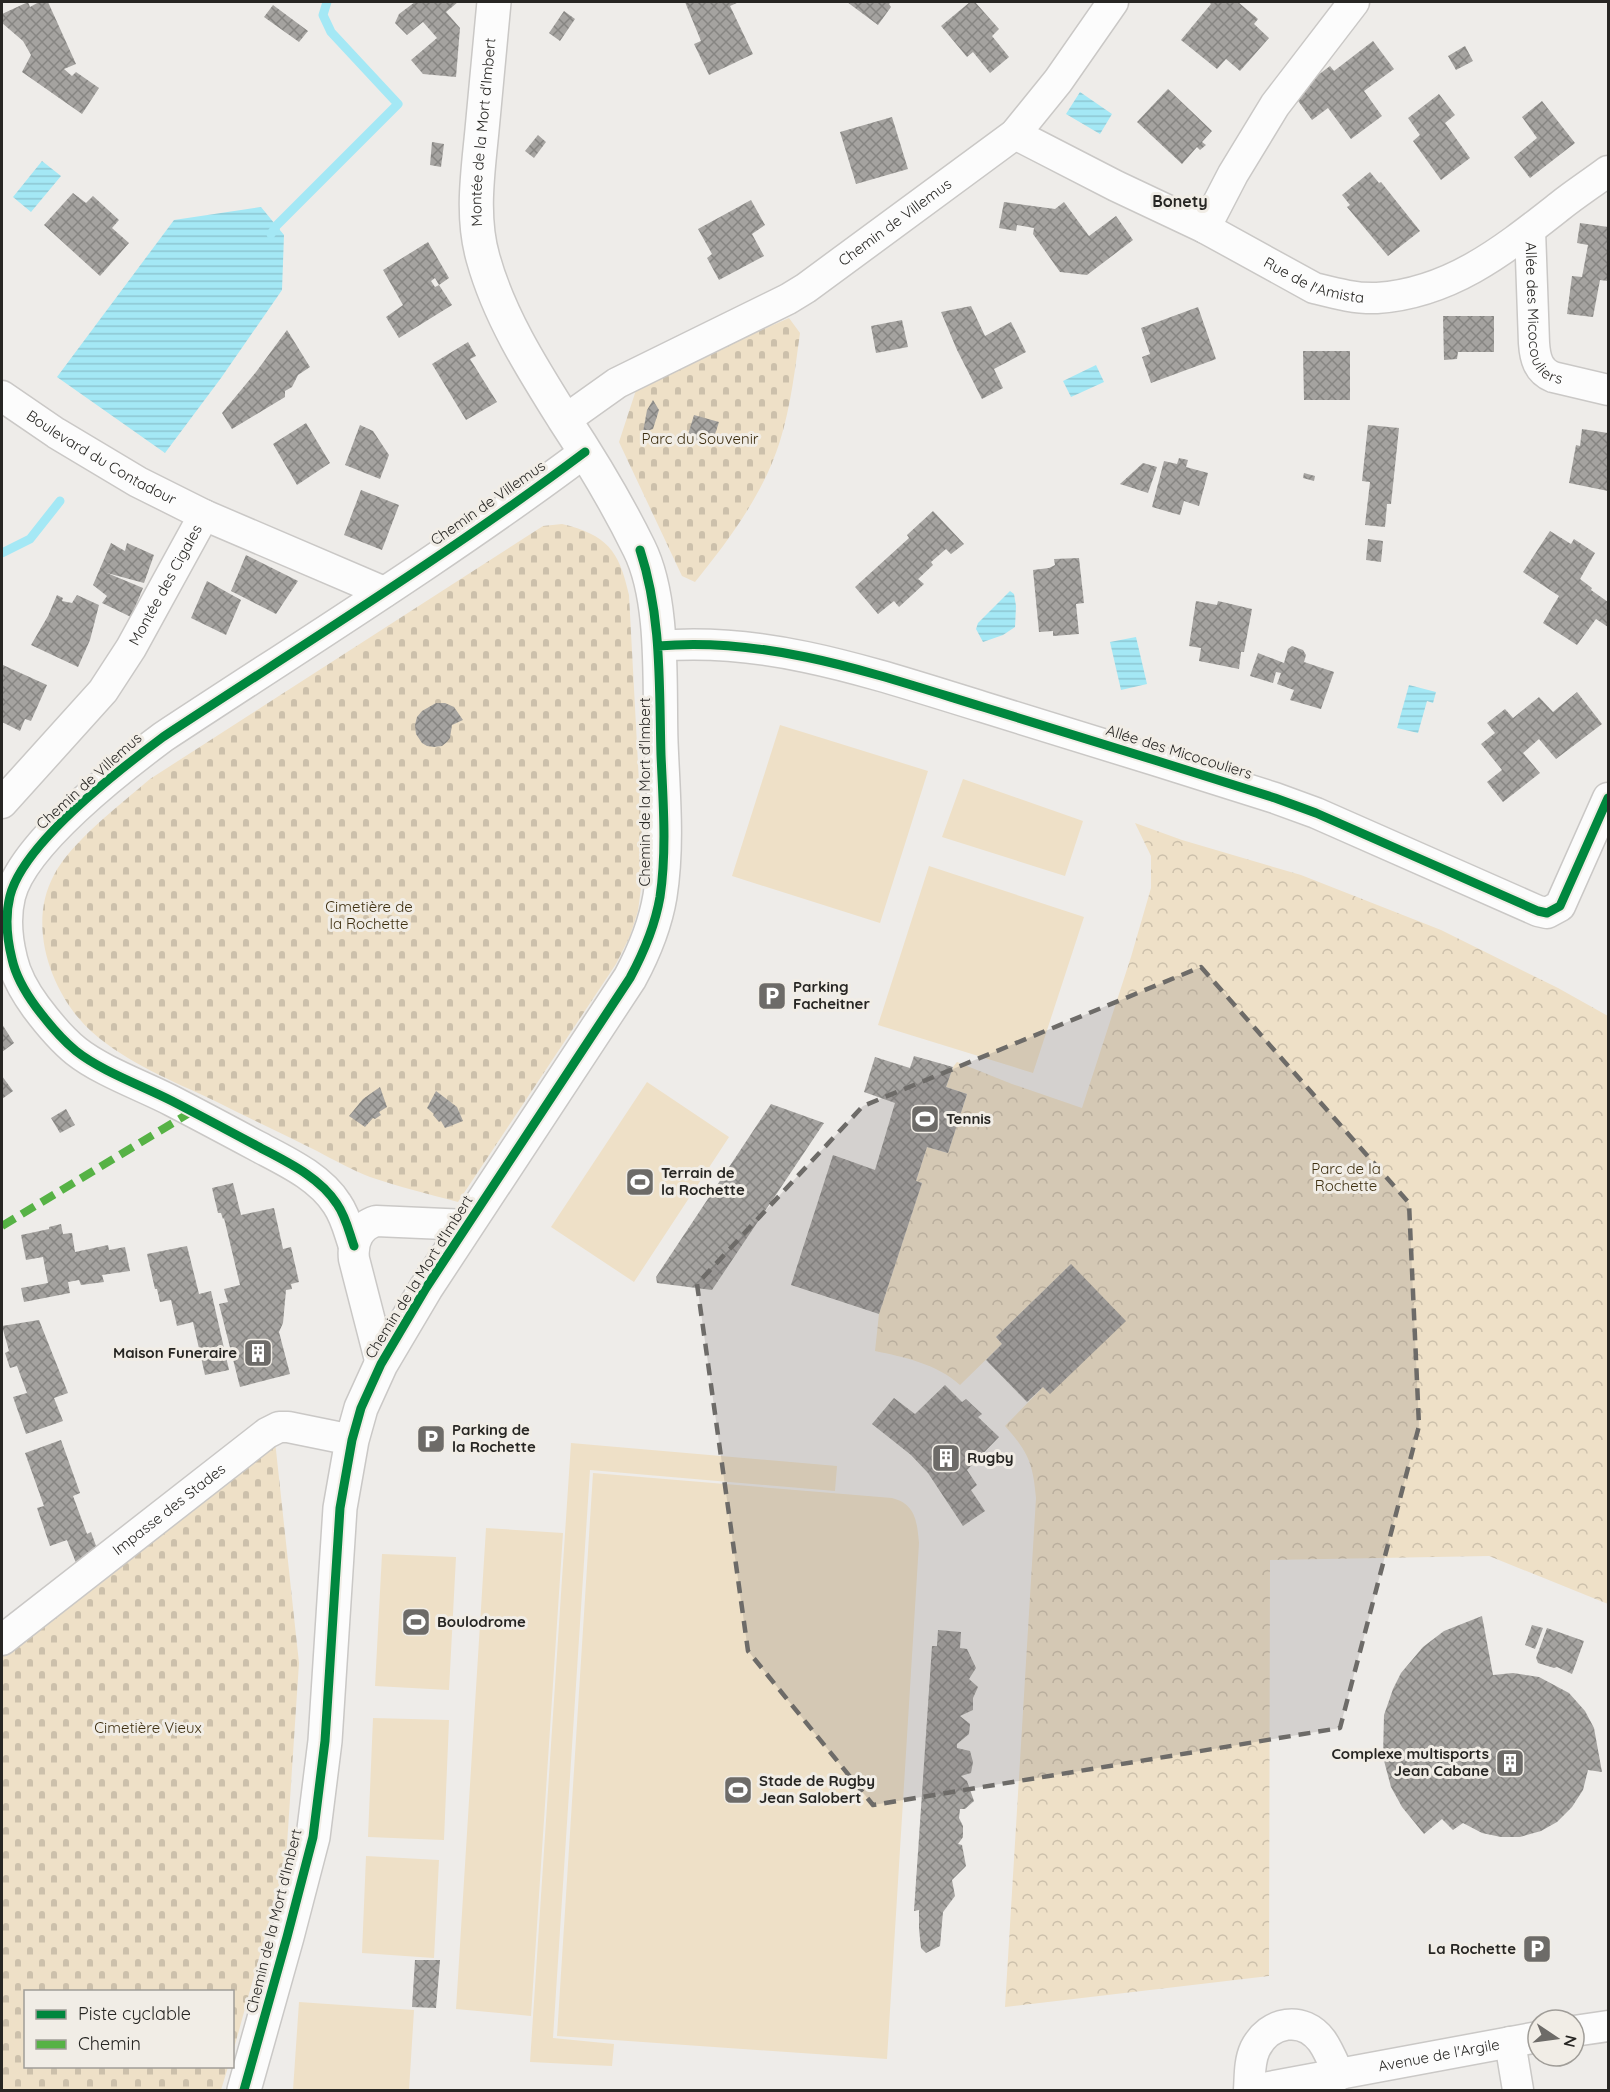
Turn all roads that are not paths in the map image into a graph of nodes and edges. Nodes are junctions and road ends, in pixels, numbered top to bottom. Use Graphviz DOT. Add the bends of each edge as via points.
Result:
graph roads {
  1 [pos="494,2"];
  2 [pos="1113,2"];
  3 [pos="1354,2"];
  4 [pos="1015,134"];
  5 [pos="1608,171"];
  6 [pos="1205,228"];
  7 [pos="1530,230"];
  8 [pos="1608,390"];
  9 [pos="2,396"];
  10 [pos="565,420"];
  11 [pos="585,452"];
  12 [pos="204,515"];
  13 [pos="384,592"];
  14 [pos="658,646"];
  15 [pos="13,772"];
  16 [pos="1608,798"];
  17 [pos="2,803"];
  18 [pos="468,1225"];
  19 [pos="354,1246"];
  20 [pos="381,1364"];
  21 [pos="352,1440"];
  22 [pos="2,1640"];
  23 [pos="1608,2026"];
  24 [pos="1586,2029"];
  25 [pos="1524,2040"];
  26 [pos="1339,2075"];
  27 [pos="244,2091"];
  28 [pos="1251,2091"];
  29 [pos="1518,2091"];
  1 -- 10 [label="street, Montée de la Mort d'Imbert" via="477,226 488,276 506,319"];
  2 -- 4 [label="street, Chemin de Villemus"];
  3 -- 6 [label="street" via="1275,105"];
  4 -- 6 [label="street, Rue de l'Amista"];
  4 -- 10 [label="street, Chemin de Villemus" via="788,300 617,383"];
  5 -- 7 [label="street, Rue de l'Amista"];
  6 -- 7 [label="street, Rue de l'Amista" via="1314,288 1375,298 1438,286 1468,272"];
  7 -- 8 [label="street, Allée des Micocouliers" via="1535,356 1545,374"];
  9 -- 12 [label="street, Boulevard du Contadour" via="128,476"];
  10 -- 11 [label="street, Montée de la Mort d'Imbert"];
  11 -- 13 [label="street, Chemin de Villemus"];
  11 -- 14 [label="street, Chemin de la Mort d'Imbert" via="640,550 652,592"];
  12 -- 13 [label="street, Montée des Cigales"];
  12 -- 15 [label="street, Montée des Cigales" via="103,691"];
  13 -- 19 [label="street, Chemin de Villemus" via="163,737 71,813 43,842 18,878 10,895 7,918 15,973 26,994 60,1036 97,1064 307,1174 338,1204"];
  14 -- 16 [label="street, Allée des Micocouliers" via="761,648 907,684 1285,801 1547,913 1560,906"];
  14 -- 18 [label="street, Chemin de la Mort d'Imbert" via="663,858 650,937 623,990"];
  15 -- 17 [label="street, Montée des Cigales"];
  18 -- 19 [label="street" via="376,1221 361,1230"];
  18 -- 20 [label="street, Chemin de la Mort d'Imbert"];
  19 -- 20 [label="street, Chemin de Villemus" via="356,1270"];
  20 -- 21 [label="street, Chemin de la Mort d'Imbert"];
  21 -- 22 [label="street, Impasse des Stades" via="288,1427 273,1429"];
  21 -- 27 [label="street, Chemin de la Mort d'Imbert" via="340,1508 325,1741 312,1837"];
  23 -- 24 [label="street"];
  25 -- 26 [label="street, Avenue de l'Argile"];
  25 -- 29 [label="street"];
  26 -- 28 [label="street, Avenue de l'Argile"];
  26 -- 28 [label="street, Avenue de l'Argile" via="1315,2033 1298,2024 1287,2024 1260,2040 1251,2063"];
}
